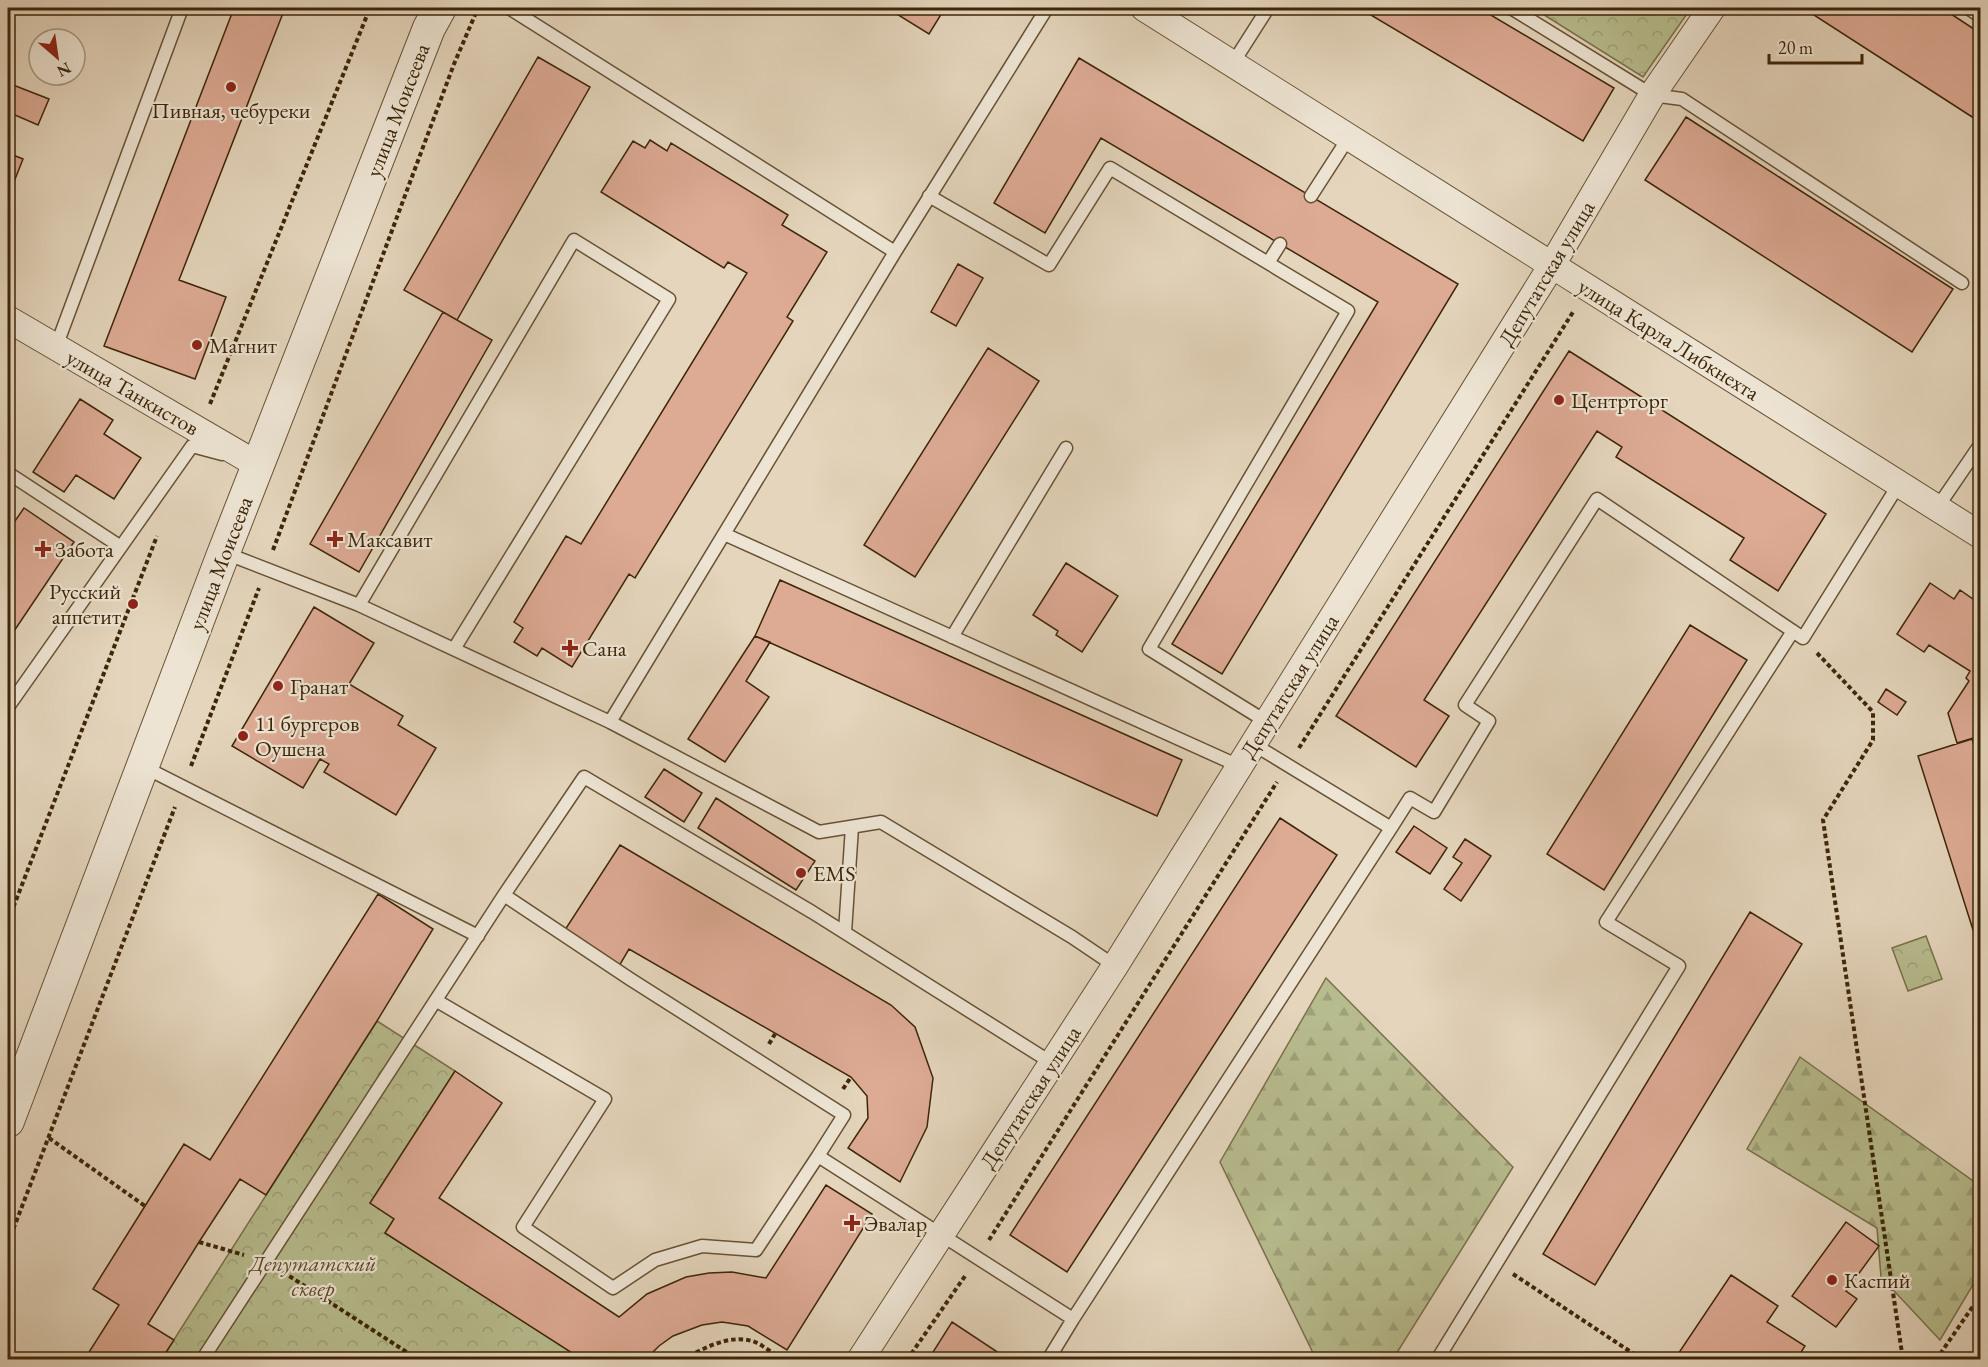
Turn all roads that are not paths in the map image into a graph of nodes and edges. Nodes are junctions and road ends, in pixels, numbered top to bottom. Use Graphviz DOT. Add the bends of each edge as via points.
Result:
graph roads {
  1 [pos="182,8"];
  2 [pos="440,8"];
  3 [pos="509,8"];
  4 [pos="1047,8"];
  5 [pos="1144,8"];
  6 [pos="1268,8"];
  7 [pos="1511,8"];
  8 [pos="1712,8"];
  9 [pos="1968,8"];
  10 [pos="1980,16"];
  11 [pos="1233,63"];
  12 [pos="1653,95"];
  13 [pos="1349,137"];
  14 [pos="929,196"];
  15 [pos="1311,196"];
  16 [pos="1280,244"];
  17 [pos="895,252"];
  18 [pos="1268,263"];
  19 [pos="1552,265"];
  20 [pos="1962,283"];
  21 [pos="8,319"];
  22 [pos="56,347"];
  23 [pos="1980,446"];
  24 [pos="1066,448"];
  25 [pos="258,465"];
  26 [pos="8,473"];
  27 [pos="1899,484"];
  28 [pos="1937,508"];
  29 [pos="724,534"];
  30 [pos="1980,535"];
  31 [pos="121,547"];
  32 [pos="224,552"];
  33 [pos="359,605"];
  34 [pos="1798,634"];
  35 [pos="952,637"];
  36 [pos="454,649"];
  37 [pos="8,707"];
  38 [pos="610,722"];
  39 [pos="1267,722"];
  40 [pos="1253,744"];
  41 [pos="142,766"];
  42 [pos="1239,766"];
  43 [pos="852,827"];
  44 [pos="1390,828"];
  45 [pos="504,895"];
  46 [pos="845,932"];
  47 [pos="478,936"];
  48 [pos="1115,966"];
  49 [pos="437,1001"];
  50 [pos="1052,1063"];
  51 [pos="8,1120"];
  52 [pos="818,1156"];
  53 [pos="941,1236"];
  54 [pos="1073,1319"];
  55 [pos="202,1359"];
  56 [pos="860,1359"];
  57 [pos="1048,1359"];
  58 [pos="1437,1359"];
  1 -- 22 [label="lane"];
  2 -- 25 [label="street, улица Моисеева"];
  3 -- 17 [label="lane"];
  4 -- 14 [label="lane"];
  5 -- 11 [label="street, улица Карла Либкнехта"];
  6 -- 11 [label="lane"];
  7 -- 12 [label="lane"];
  8 -- 12 [label="street, Депутатская улица"];
  9 -- 10 [label="lane"];
  11 -- 13 [label="street, улица Карла Либкнехта"];
  12 -- 19 [label="street, Депутатская улица"];
  12 -- 20 [label="lane" via="1682,99"];
  13 -- 15 [label="lane"];
  13 -- 19 [label="street, улица Карла Либкнехта"];
  14 -- 17 [label="lane"];
  14 -- 18 [label="lane" via="1049,265 1110,168"];
  16 -- 18 [label="lane"];
  17 -- 29 [label="lane"];
  18 -- 39 [label="lane" via="1348,311 1149,649"];
  19 -- 27 [label="street, улица Карла Либкнехта"];
  19 -- 39 [label="street, Депутатская улица"];
  21 -- 22 [label="street, улица Танкистов"];
  22 -- 25 [label="street, улица Танкистов"];
  23 -- 28 [label="lane"];
  24 -- 35 [label="lane"];
  25 -- 31 [label="lane" via="192,446"];
  25 -- 32 [label="street, улица Моисеева"];
  26 -- 31 [label="lane"];
  27 -- 28 [label="street, улица Карла Либкнехта"];
  27 -- 34 [label="lane"];
  28 -- 30 [label="street, улица Карла Либкнехта"];
  29 -- 35 [label="lane"];
  29 -- 38 [label="lane"];
  31 -- 37 [label="lane"];
  32 -- 33 [label="lane"];
  32 -- 41 [label="street, улица Моисеева"];
  33 -- 36 [label="lane"];
  33 -- 36 [label="lane" via="574,240 669,299"];
  34 -- 44 [label="lane" via="1597,499 1465,705 1489,721 1434,812 1410,798"];
  34 -- 58 [label="lane" via="1606,922 1679,966"];
  35 -- 42 [label="lane"];
  36 -- 38 [label="lane"];
  38 -- 43 [label="lane" via="819,832"];
  39 -- 40 [label="street, Депутатская улица"];
  40 -- 42 [label="street, Депутатская улица"];
  40 -- 44 [label="lane"];
  41 -- 47 [label="lane"];
  41 -- 51 [label="street, улица Моисеева"];
  42 -- 48 [label="street, Депутатская улица"];
  43 -- 46 [label="lane"];
  43 -- 48 [label="lane" via="881,822"];
  44 -- 54 [label="lane"];
  45 -- 46 [label="lane" via="584,777"];
  45 -- 47 [label="lane"];
  45 -- 52 [label="lane" via="844,1115"];
  46 -- 50 [label="lane"];
  47 -- 49 [label="lane"];
  48 -- 50 [label="street, Депутатская улица"];
  49 -- 52 [label="lane" via="605,1099 523,1227 614,1288 655,1260 702,1246 756,1250"];
  49 -- 55 [label="lane"];
  50 -- 53 [label="street, Депутатская улица"];
  52 -- 53 [label="lane"];
  53 -- 54 [label="lane"];
  53 -- 56 [label="street, Депутатская улица"];
  54 -- 57 [label="lane"];
}
